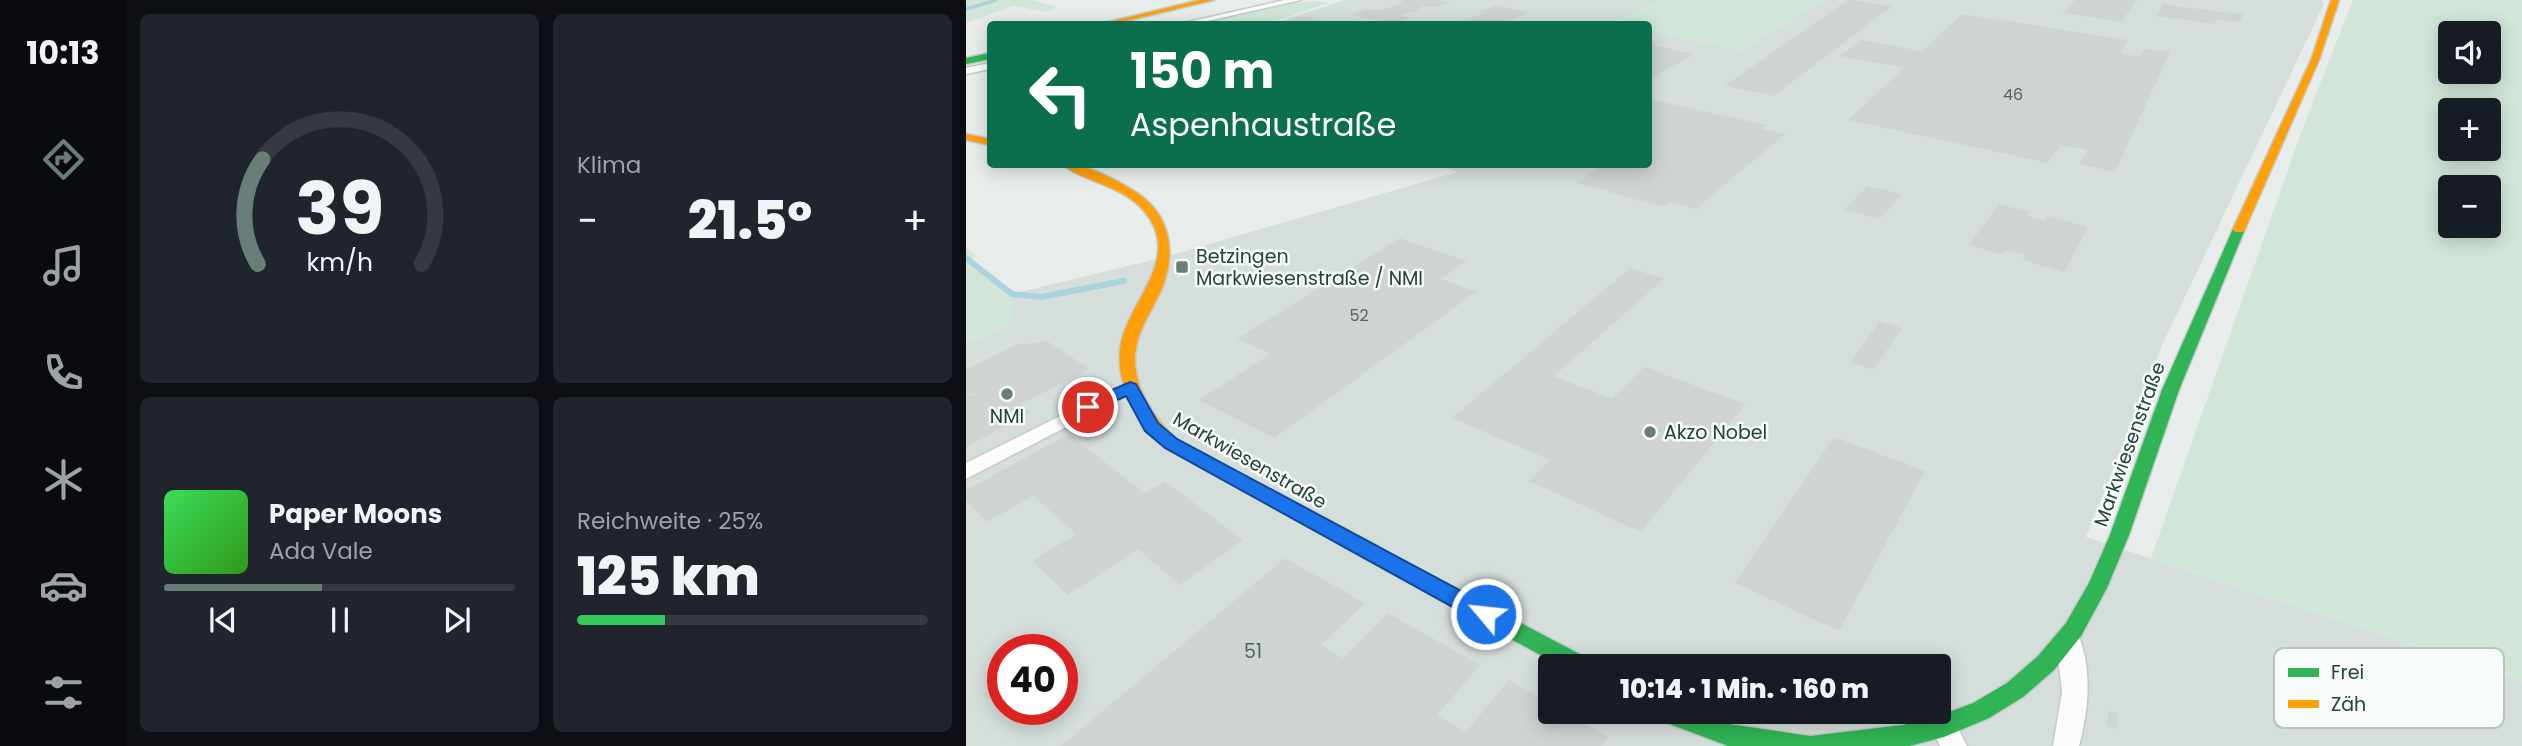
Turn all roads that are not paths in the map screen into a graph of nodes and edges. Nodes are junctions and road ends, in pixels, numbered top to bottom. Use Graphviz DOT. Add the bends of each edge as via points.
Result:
graph roads {
  1 [pos="1210,0"];
  2 [pos="1235,0"];
  3 [pos="1297,0"];
  4 [pos="2335,0"];
  5 [pos="1117,21"];
  6 [pos="1147,21"];
  7 [pos="1198,21"];
  8 [pos="987,50"];
  9 [pos="966,54"];
  10 [pos="987,57"];
  11 [pos="966,61"];
  12 [pos="987,67"];
  13 [pos="966,71"];
  14 [pos="966,137"];
  15 [pos="987,141"];
  16 [pos="1075,168"];
  17 [pos="1130,387"];
  18 [pos="966,472"];
  19 [pos="2068,637"];
  20 [pos="1559,654"];
  21 [pos="1699,724"];
  22 [pos="1949,737"];
  23 [pos="1807,746"];
  24 [pos="1815,746"];
  25 [pos="2066,746"];
  1 -- 5 [label="main road"];
  2 -- 6 [label="main road"];
  3 -- 7 [label="street"];
  4 -- 19 [label="main road, Markwiesenstraße" via="2307,77 2182,360 2117,540"];
  8 -- 9 [label="main road"];
  10 -- 11 [label="main road"];
  12 -- 13 [label="street"];
  14 -- 15 [label="main road"];
  16 -- 17 [label="main road, Markwiesenstraße" via="1132,195 1156,214 1162,226 1161,269 1128,346"];
  17 -- 18 [label="street"];
  17 -- 20 [label="main road, Markwiesenstraße" via="1152,426 1171,444"];
  19 -- 22 [label="main road, Markwiesenstraße" via="2028,681 1972,715"];
  19 -- 25 [label="street" via="2076,679"];
  21 -- 23 [label="main road" via="1729,735"];
  22 -- 24 [label="main road, Markwiesenstraße"];
}
